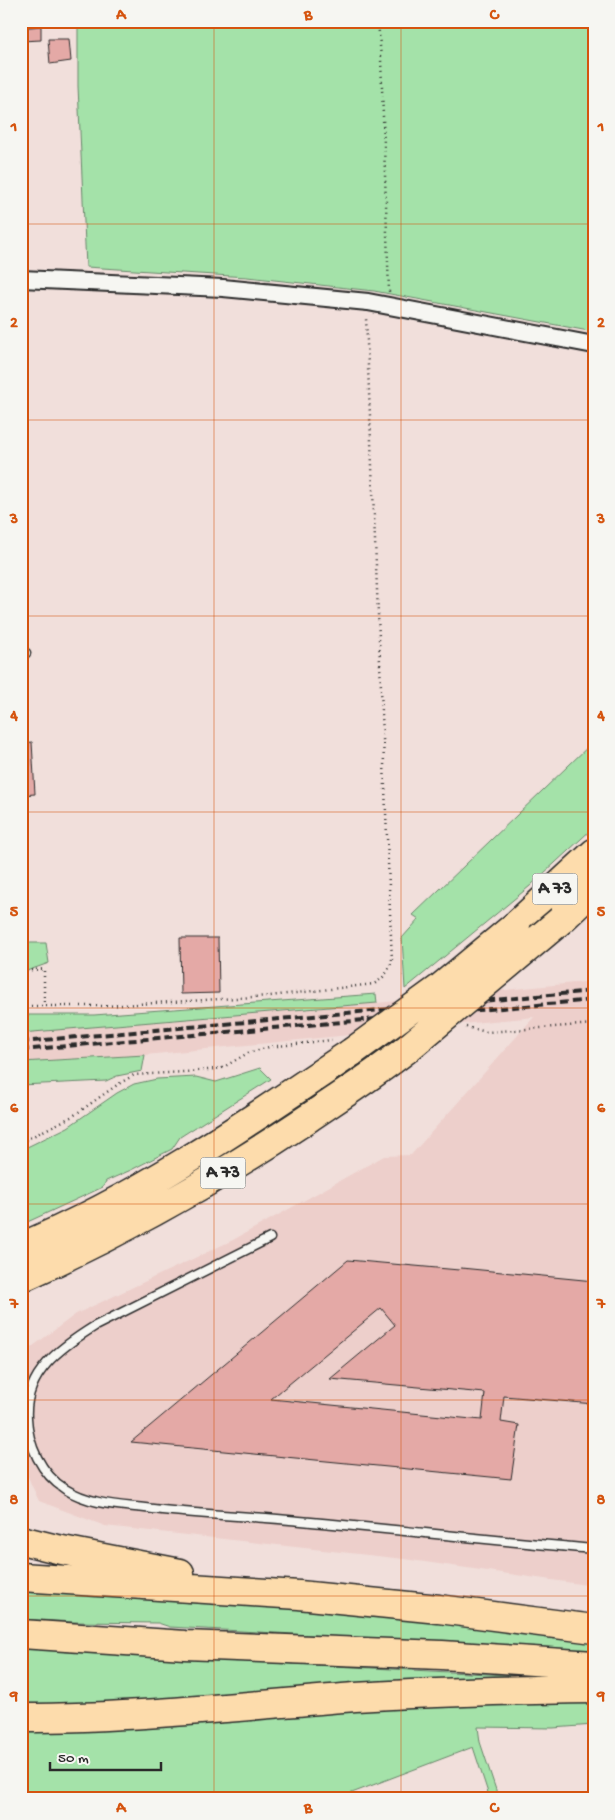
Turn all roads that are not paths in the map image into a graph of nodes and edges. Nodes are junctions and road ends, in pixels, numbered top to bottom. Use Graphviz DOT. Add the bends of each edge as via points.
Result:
graph roads {
  1 [pos="21,279"];
  2 [pos="594,345"];
  3 [pos="594,853"];
  4 [pos="594,889"];
  5 [pos="270,1238"];
  6 [pos="21,1246"];
  7 [pos="23,1278"];
  8 [pos="21,1540"];
  9 [pos="594,1550"];
  10 [pos="21,1577"];
  11 [pos="299,1595"];
  12 [pos="594,1629"];
  13 [pos="21,1634"];
  14 [pos="594,1665"];
  15 [pos="594,1690"];
  16 [pos="21,1718"];
  1 -- 2 [label="street" via="223,288 367,309 389,306"];
  3 -- 6 [label="highway, A 73, bridge" via="516,925 440,988 344,1046 242,1127 140,1189"];
  4 -- 7 [label="highway, A 73, bridge" via="407,1049 354,1088 200,1188 80,1252"];
  5 -- 9 [label="lane" via="95,1326 70,1341 45,1363 31,1388 26,1407 37,1459 50,1476 64,1488 106,1504"];
  8 -- 11 [label="highway" via="57,1550"];
  10 -- 11 [label="highway"];
  11 -- 12 [label="highway"];
  13 -- 14 [label="highway"];
  15 -- 16 [label="highway" via="474,1690 103,1716"];
}
